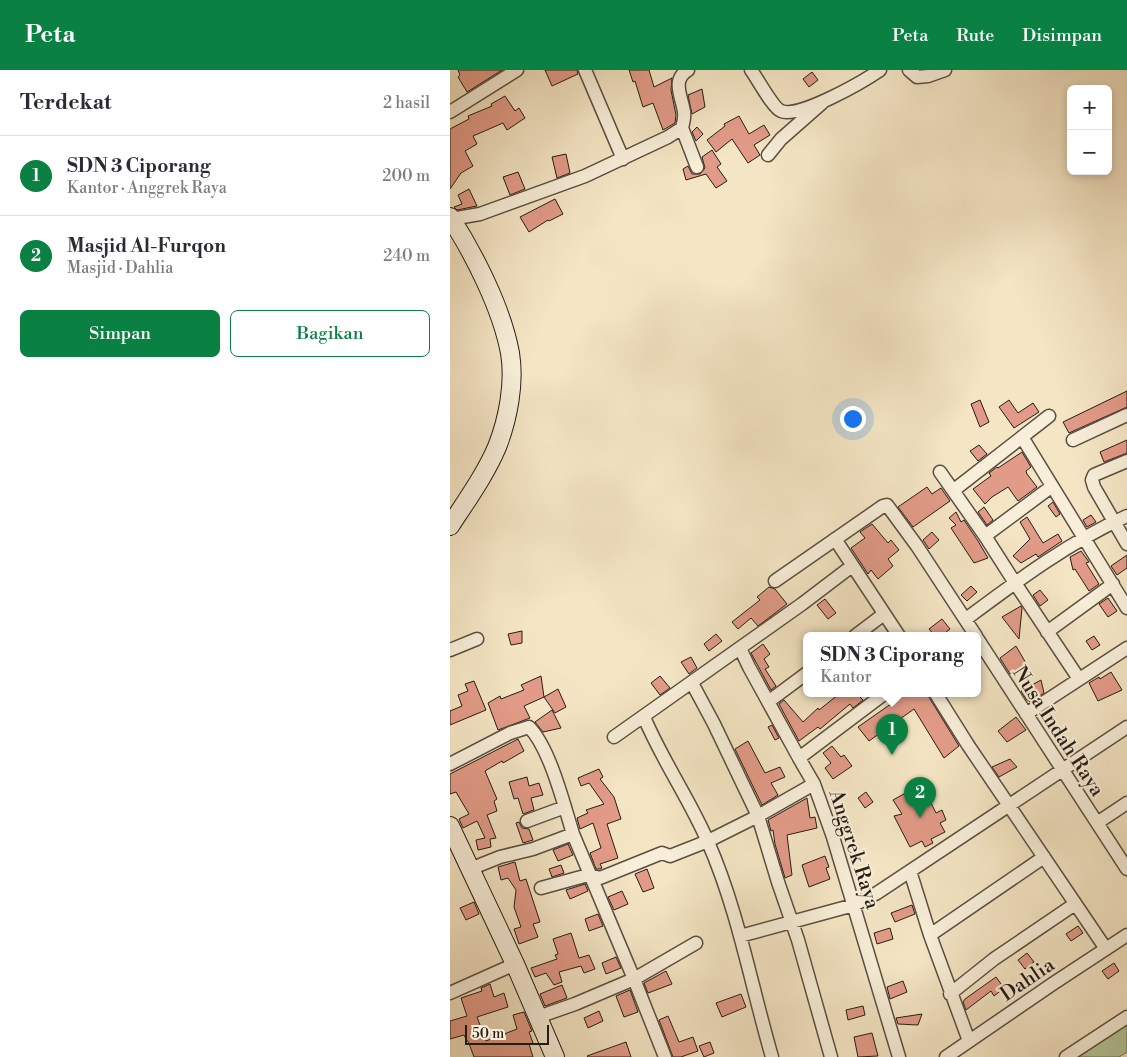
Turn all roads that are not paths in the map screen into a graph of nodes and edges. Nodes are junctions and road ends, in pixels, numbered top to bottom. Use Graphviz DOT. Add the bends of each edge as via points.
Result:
graph roads {
  1 [pos="517,70"];
  2 [pos="585,70"];
  3 [pos="688,70"];
  4 [pos="751,70"];
  5 [pos="880,70"];
  6 [pos="909,70"];
  7 [pos="945,70"];
  8 [pos="824,101"];
  9 [pos="450,112"];
  10 [pos="682,128"];
  11 [pos="768,155"];
  12 [pos="624,159"];
  13 [pos="697,167"];
  14 [pos="451,218"];
  15 [pos="1127,415"];
  16 [pos="1049,416"];
  17 [pos="1022,437"];
  18 [pos="1073,440"];
  19 [pos="1127,460"];
  20 [pos="940,472"];
  21 [pos="1051,487"];
  22 [pos="954,490"];
  23 [pos="1127,516"];
  24 [pos="1114,522"];
  25 [pos="450,526"];
  26 [pos="985,536"];
  27 [pos="1084,537"];
  28 [pos="835,540"];
  29 [pos="1127,544"];
  30 [pos="852,566"];
  31 [pos="775,581"];
  32 [pos="1015,584"];
  33 [pos="1113,584"];
  34 [pos="1127,608"];
  35 [pos="884,614"];
  36 [pos="860,632"];
  37 [pos="896,632"];
  38 [pos="971,632"];
  39 [pos="1047,632"];
  40 [pos="477,639"];
  41 [pos="981,647"];
  42 [pos="740,648"];
  43 [pos="1127,648"];
  44 [pos="450,650"];
  45 [pos="803,676"];
  46 [pos="1079,678"];
  47 [pos="692,683"];
  48 [pos="880,697"];
  49 [pos="938,697"];
  50 [pos="768,702"];
  51 [pos="1026,714"];
  52 [pos="644,717"];
  53 [pos="1127,727"];
  54 [pos="614,737"];
  55 [pos="799,758"];
  56 [pos="450,764"];
  57 [pos="1062,769"];
  58 [pos="814,784"];
  59 [pos="1127,803"];
  60 [pos="1009,806"];
  61 [pos="564,807"];
  62 [pos="758,816"];
  63 [pos="527,821"];
  64 [pos="1098,823"];
  65 [pos="450,826"];
  66 [pos="573,834"];
  67 [pos="708,841"];
  68 [pos="1044,857"];
  69 [pos="1127,869"];
  70 [pos="470,870"];
  71 [pos="910,871"];
  72 [pos="589,875"];
  73 [pos="542,888"];
  74 [pos="854,904"];
  75 [pos="1075,904"];
  76 [pos="792,922"];
  77 [pos="930,935"];
  78 [pos="740,936"];
  79 [pos="1127,936"];
  80 [pos="696,943"];
  81 [pos="1106,949"];
  82 [pos="515,964"];
  83 [pos="634,979"];
  84 [pos="450,994"];
  85 [pos="950,994"];
  86 [pos="538,1016"];
  87 [pos="1127,1017"];
  88 [pos="969,1041"];
  89 [pos="552,1056"];
  90 [pos="665,1057"];
  91 [pos="772,1057"];
  92 [pos="832,1057"];
  93 [pos="899,1057"];
  94 [pos="946,1057"];
  95 [pos="1066,1057"];
  1 -- 9 [label="street"];
  2 -- 12 [label="street"];
  3 -- 10 [label="street" via="678,80 684,110"];
  4 -- 8 [label="street" via="781,111 798,110"];
  5 -- 8 [label="street"];
  6 -- 7 [label="street" via="917,76 928,76"];
  8 -- 11 [label="street"];
  10 -- 12 [label="street"];
  10 -- 13 [label="street"];
  12 -- 14 [label="street" via="480,214"];
  14 -- 25 [label="street" via="483,276 498,314 510,354 511,381 506,418 497,446 476,488"];
  15 -- 18 [label="street"];
  16 -- 17 [label="street"];
  17 -- 21 [label="street"];
  17 -- 22 [label="street"];
  19 -- 24 [label="street" via="1094,475 1092,480"];
  20 -- 22 [label="street"];
  21 -- 26 [label="street"];
  21 -- 27 [label="street"];
  22 -- 26 [label="street"];
  23 -- 24 [label="street"];
  24 -- 27 [label="street"];
  24 -- 29 [label="street"];
  26 -- 32 [label="street"];
  27 -- 32 [label="street"];
  27 -- 33 [label="street"];
  28 -- 30 [label="street"];
  28 -- 31 [label="street"];
  28 -- 38 [label="street, Nusa Indah Raya" via="887,505"];
  30 -- 35 [label="street"];
  30 -- 42 [label="street"];
  32 -- 38 [label="street"];
  32 -- 39 [label="street"];
  33 -- 34 [label="street"];
  33 -- 39 [label="street"];
  35 -- 36 [label="street"];
  35 -- 37 [label="street"];
  39 -- 46 [label="street"];
  40 -- 44 [label="street"];
  41 -- 51 [label="street, Nusa Indah Raya"];
  42 -- 47 [label="street"];
  42 -- 50 [label="street, Anggrek Raya"];
  43 -- 46 [label="street"];
  45 -- 50 [label="street"];
  46 -- 51 [label="street"];
  47 -- 52 [label="street"];
  47 -- 62 [label="street"];
  48 -- 55 [label="street"];
  49 -- 60 [label="street"];
  50 -- 55 [label="street, Anggrek Raya"];
  51 -- 57 [label="street, Nusa Indah Raya"];
  52 -- 54 [label="street"];
  52 -- 67 [label="street"];
  53 -- 57 [label="street"];
  55 -- 58 [label="street, Anggrek Raya"];
  56 -- 61 [label="street" via="510,733 529,727 544,752"];
  57 -- 60 [label="street"];
  57 -- 64 [label="street, Nusa Indah Raya"];
  58 -- 62 [label="street"];
  58 -- 74 [label="street, Anggrek Raya"];
  59 -- 64 [label="street"];
  60 -- 68 [label="street"];
  60 -- 71 [label="street"];
  61 -- 63 [label="street"];
  61 -- 66 [label="street"];
  62 -- 67 [label="street"];
  62 -- 76 [label="street"];
  64 -- 69 [label="street, Nusa Indah Raya"];
  65 -- 70 [label="street"];
  66 -- 70 [label="street"];
  66 -- 72 [label="street"];
  67 -- 72 [label="street" via="670,856 662,853 600,878"];
  67 -- 78 [label="street"];
  68 -- 75 [label="street"];
  68 -- 77 [label="street"];
  70 -- 82 [label="street"];
  71 -- 74 [label="street"];
  71 -- 77 [label="street"];
  72 -- 73 [label="street"];
  72 -- 83 [label="street"];
  74 -- 76 [label="street"];
  74 -- 93 [label="street, Anggrek Raya"];
  75 -- 81 [label="street"];
  75 -- 85 [label="street, Dahlia" via="994,959"];
  76 -- 78 [label="street"];
  76 -- 92 [label="street"];
  77 -- 85 [label="street"];
  78 -- 91 [label="street"];
  79 -- 81 [label="street, Dahlia"];
  80 -- 83 [label="street"];
  81 -- 88 [label="street, Dahlia"];
  82 -- 84 [label="street"];
  82 -- 86 [label="street"];
  83 -- 86 [label="street"];
  83 -- 90 [label="street"];
  85 -- 88 [label="street"];
  86 -- 89 [label="street"];
  87 -- 95 [label="street"];
  88 -- 94 [label="street, Dahlia"];
}
